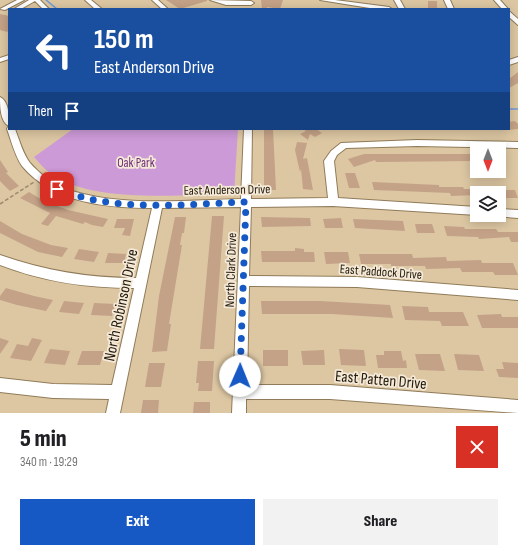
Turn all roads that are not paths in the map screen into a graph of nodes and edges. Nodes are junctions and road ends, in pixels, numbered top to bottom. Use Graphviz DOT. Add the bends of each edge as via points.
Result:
graph roads {
  1 [pos="8,0"];
  2 [pos="20,0"];
  3 [pos="33,0"];
  4 [pos="88,0"];
  5 [pos="155,0"];
  6 [pos="213,0"];
  7 [pos="323,0"];
  8 [pos="497,0"];
  9 [pos="348,2"];
  10 [pos="251,4"];
  11 [pos="3,8"];
  12 [pos="19,8"];
  13 [pos="98,8"];
  14 [pos="164,8"];
  15 [pos="383,8"];
  16 [pos="504,8"];
  17 [pos="510,14"];
  18 [pos="518,23"];
  19 [pos="0,99"];
  20 [pos="8,118"];
  21 [pos="11,130"];
  22 [pos="248,130"];
  23 [pos="518,145"];
  24 [pos="246,202"];
  25 [pos="333,202"];
  26 [pos="158,204"];
  27 [pos="470,212"];
  28 [pos="506,213"];
  29 [pos="518,214"];
  30 [pos="0,260"];
  31 [pos="242,281"];
  32 [pos="141,283"];
  33 [pos="518,295"];
  34 [pos="0,385"];
  35 [pos="118,392"];
  36 [pos="240,392"];
  37 [pos="518,407"];
  38 [pos="113,413"];
  39 [pos="240,413"];
  1 -- 11 [label="street"];
  2 -- 11 [label="street"];
  3 -- 12 [label="street"];
  4 -- 13 [label="street"];
  5 -- 14 [label="street"];
  6 -- 10 [label="street"];
  7 -- 9 [label="street"];
  8 -- 16 [label="street"];
  9 -- 15 [label="street"];
  17 -- 18 [label="street"];
  19 -- 20 [label="street"];
  21 -- 26 [label="street, East Anderson Drive" via="25,163 40,178 57,189 88,199 117,204"];
  22 -- 24 [label="street, North Clark Drive"];
  23 -- 25 [label="street" via="344,145 329,161"];
  24 -- 25 [label="street, East Anderson Drive"];
  24 -- 26 [label="street, East Anderson Drive"];
  24 -- 31 [label="street, North Clark Drive"];
  25 -- 27 [label="street, East Anderson Drive"];
  26 -- 32 [label="street, North Robinson Drive"];
  28 -- 29 [label="street"];
  30 -- 32 [label="street" via="24,269 74,281"];
  31 -- 33 [label="street, East Paddock Drive" via="357,282"];
  31 -- 36 [label="street, North Clark Drive"];
  32 -- 35 [label="street, North Robinson Drive"];
  34 -- 35 [label="street" via="53,392"];
  35 -- 38 [label="street, North Robinson Drive"];
  36 -- 37 [label="street, East Patten Drive" via="330,392"];
  36 -- 39 [label="street, North Clark Drive"];
}
